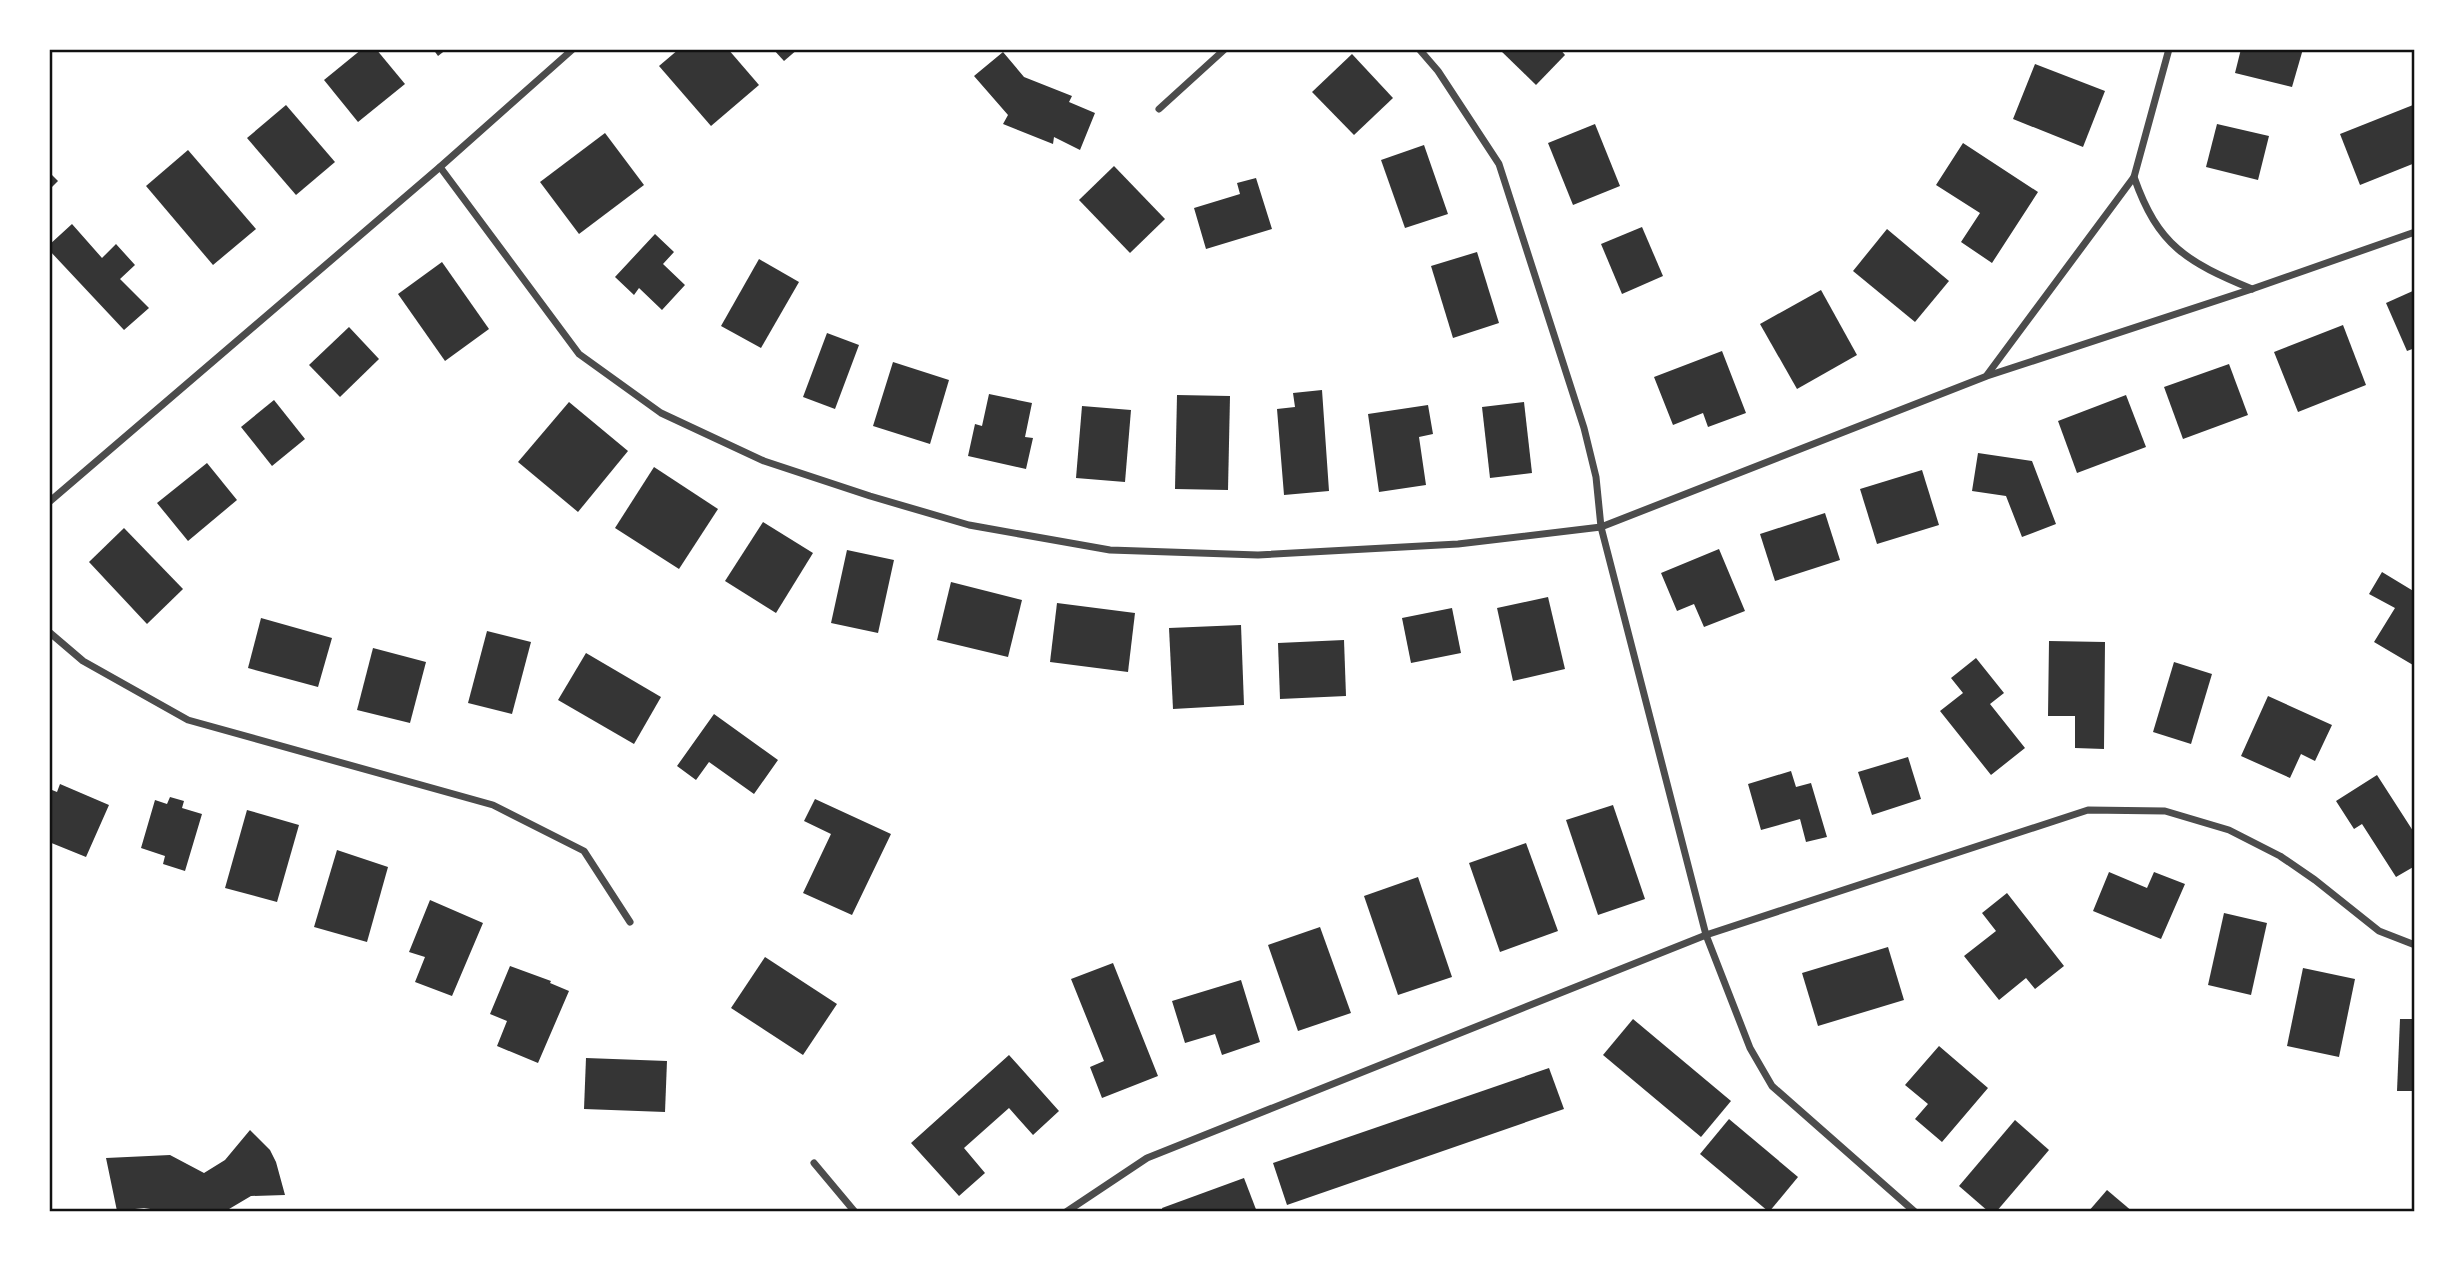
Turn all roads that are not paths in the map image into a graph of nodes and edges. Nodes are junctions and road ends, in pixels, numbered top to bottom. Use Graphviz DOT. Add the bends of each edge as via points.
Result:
graph roads {
  1 [pos="573,49"];
  2 [pos="1225,49"];
  3 [pos="1419,49"];
  4 [pos="2169,49"];
  5 [pos="1159,109"];
  6 [pos="440,167"];
  7 [pos="2134,177"];
  8 [pos="2415,232"];
  9 [pos="2252,289"];
  10 [pos="1987,376"];
  11 [pos="49,502"];
  12 [pos="1601,527"];
  13 [pos="49,632"];
  14 [pos="629,922"];
  15 [pos="1706,935"];
  16 [pos="2415,945"];
  17 [pos="814,1163"];
  18 [pos="855,1212"];
  19 [pos="1066,1212"];
  20 [pos="1915,1212"];
  1 -- 6 [label="street"];
  2 -- 5 [label="street"];
  3 -- 12 [label="street" via="1499,164 1584,428"];
  4 -- 7 [label="street"];
  6 -- 11 [label="street"];
  6 -- 12 [label="street" via="579,354 662,413 764,461 870,496 969,525 1110,550 1258,555 1458,544"];
  7 -- 9 [label="street" via="2152,220 2167,240 2208,270"];
  7 -- 10 [label="street"];
  8 -- 9 [label="street"];
  9 -- 10 [label="street"];
  10 -- 12 [label="street"];
  12 -- 15 [label="street"];
  13 -- 14 [label="street" via="83,661 188,720 493,805 584,851"];
  15 -- 16 [label="street" via="2088,810 2127,810 2165,811 2229,830 2280,856 2378,931"];
  15 -- 19 [label="street" via="1147,1158"];
  15 -- 20 [label="street" via="1750,1048 1772,1086"];
  17 -- 18 [label="street"];
}
